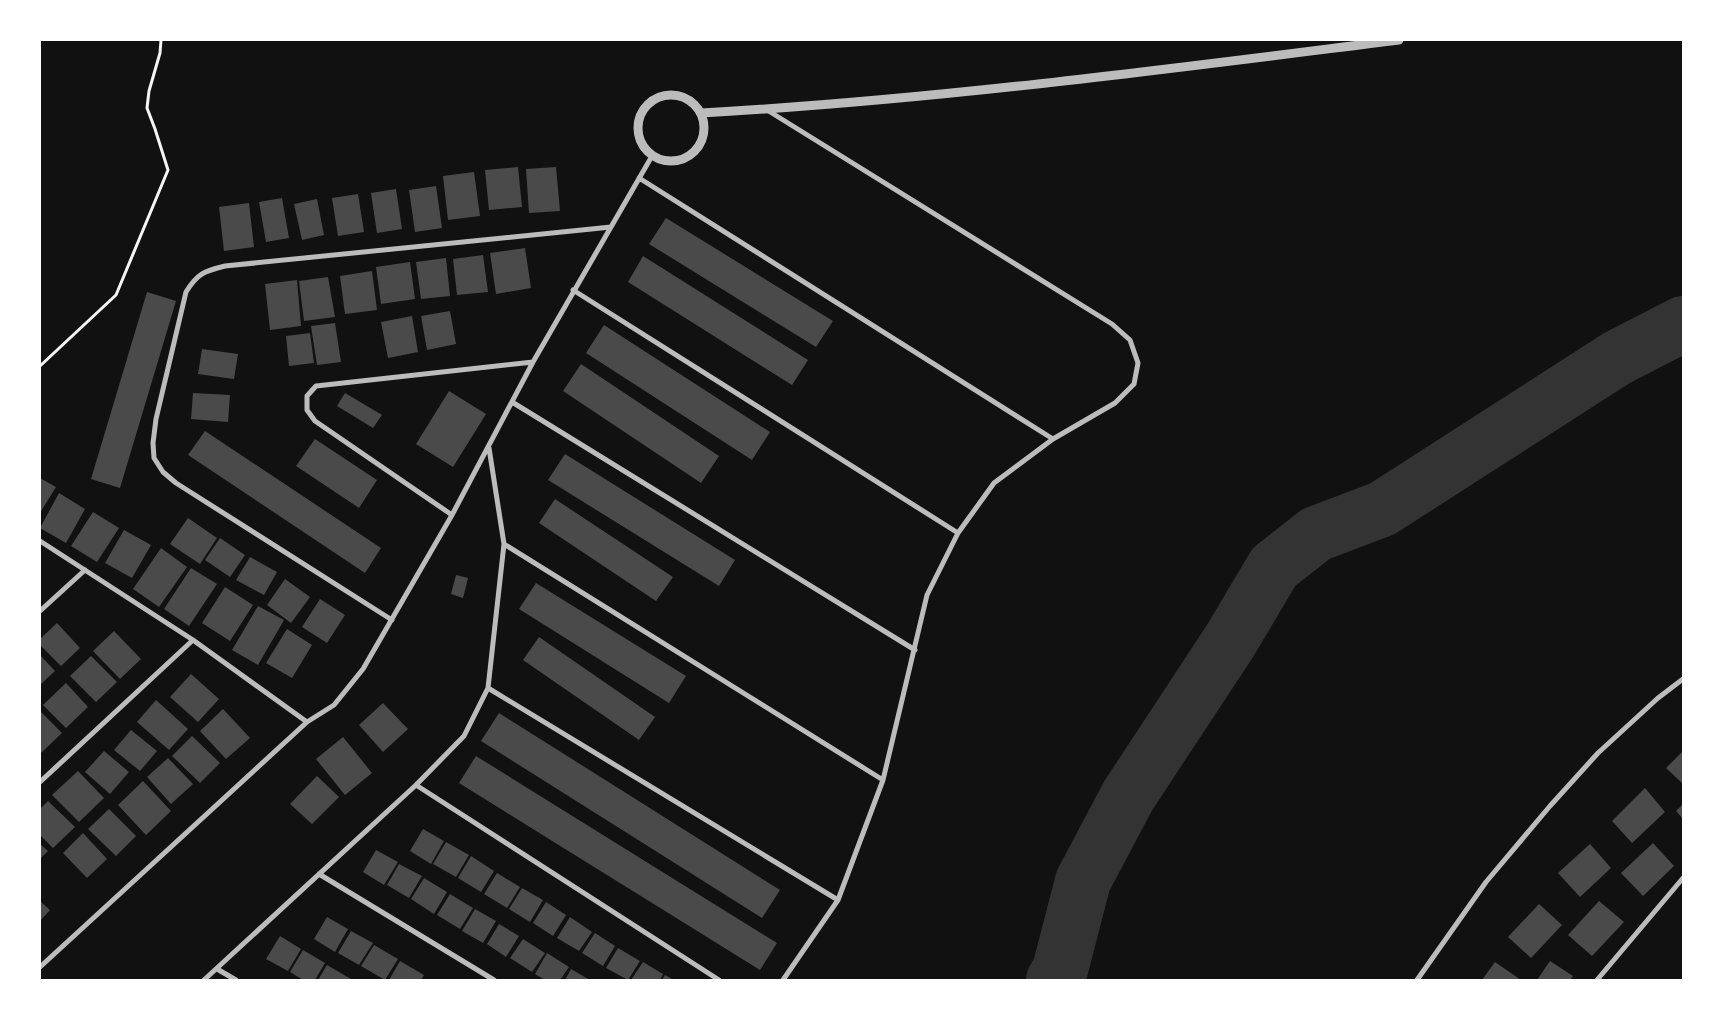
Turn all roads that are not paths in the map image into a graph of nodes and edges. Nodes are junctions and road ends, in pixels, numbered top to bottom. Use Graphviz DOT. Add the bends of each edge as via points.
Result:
graph roads {
  1 [pos="1400,40"];
  2 [pos="766,109"];
  3 [pos="701,113"];
  4 [pos="652,156"];
  5 [pos="639,178"];
  6 [pos="611,227"];
  7 [pos="573,290"];
  8 [pos="533,362"];
  9 [pos="512,402"];
  10 [pos="1053,439"];
  11 [pos="488,447"];
  12 [pos="452,515"];
  13 [pos="958,532"];
  14 [pos="40,541"];
  15 [pos="504,544"];
  16 [pos="85,570"];
  17 [pos="40,611"];
  18 [pos="392,620"];
  19 [pos="193,640"];
  20 [pos="915,650"];
  21 [pos="1683,679"];
  22 [pos="488,688"];
  23 [pos="307,722"];
  24 [pos="883,780"];
  25 [pos="40,782"];
  26 [pos="416,785"];
  27 [pos="319,874"];
  28 [pos="1683,878"];
  29 [pos="838,900"];
  30 [pos="40,967"];
  31 [pos="217,969"];
  32 [pos="204,980"];
  33 [pos="236,980"];
  34 [pos="494,980"];
  35 [pos="719,980"];
  36 [pos="783,980"];
  37 [pos="1418,980"];
  38 [pos="1597,980"];
  1 -- 2 [label="street" via="1070,81"];
  2 -- 3 [label="street"];
  2 -- 10 [label="street" via="1112,324 1130,340 1138,363 1134,384 1115,403"];
  3 -- 4 [label="street" via="704,137 689,157 670,161"];
  3 -- 4 [label="street" via="683,97 659,97 649,103 641,113 638,136"];
  4 -- 5 [label="street"];
  5 -- 6 [label="street"];
  5 -- 10 [label="street"];
  6 -- 7 [label="street"];
  6 -- 18 [label="street" via="225,266 206,271 194,279 186,292 156,419 154,458 176,482"];
  7 -- 8 [label="street"];
  7 -- 13 [label="street"];
  8 -- 9 [label="street"];
  8 -- 12 [label="street" via="333,383 316,386 307,396 307,410 315,421"];
  9 -- 11 [label="street"];
  9 -- 20 [label="street"];
  10 -- 13 [label="street" via="994,483"];
  11 -- 12 [label="street"];
  11 -- 15 [label="street"];
  12 -- 18 [label="street"];
  13 -- 20 [label="street" via="927,595"];
  14 -- 16 [label="street"];
  15 -- 22 [label="street"];
  15 -- 24 [label="street"];
  16 -- 17 [label="street"];
  16 -- 19 [label="street"];
  18 -- 23 [label="street" via="363,669 334,705"];
  19 -- 23 [label="street"];
  19 -- 25 [label="street"];
  20 -- 24 [label="street"];
  21 -- 37 [label="street" via="1598,753 1550,806 1486,882"];
  22 -- 26 [label="street" via="464,736"];
  22 -- 29 [label="street"];
  23 -- 30 [label="street"];
  24 -- 29 [label="street"];
  26 -- 27 [label="street"];
  26 -- 35 [label="street"];
  27 -- 31 [label="street"];
  27 -- 34 [label="street"];
  28 -- 38 [label="street"];
  29 -- 36 [label="street"];
  31 -- 32 [label="street"];
  31 -- 33 [label="street"];
}
